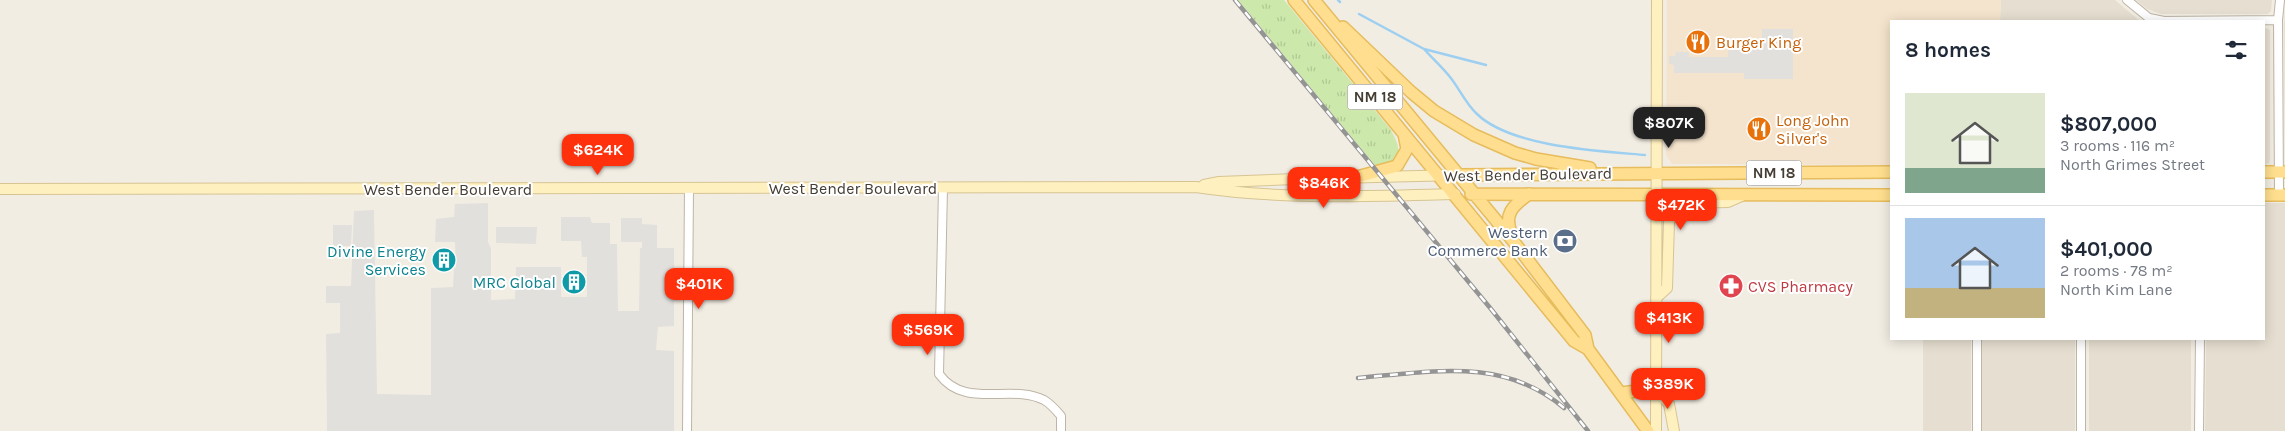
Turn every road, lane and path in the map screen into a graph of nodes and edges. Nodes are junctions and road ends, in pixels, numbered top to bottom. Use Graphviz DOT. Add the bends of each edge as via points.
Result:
graph roads {
  1 [pos="1294,0"];
  2 [pos="1314,0"];
  3 [pos="1657,0"];
  4 [pos="2127,0"];
  5 [pos="2280,0"];
  6 [pos="1331,20"];
  7 [pos="2278,20"];
  8 [pos="1404,133"];
  9 [pos="1825,172"];
  10 [pos="1890,172"];
  11 [pos="2265,172"];
  12 [pos="2282,172"];
  13 [pos="1616,173"];
  14 [pos="1656,173"];
  15 [pos="1459,175"];
  16 [pos="1440,176"];
  17 [pos="1357,177"];
  18 [pos="1196,187"];
  19 [pos="689,188"];
  20 [pos="943,188"];
  21 [pos="0,189"];
  22 [pos="1656,193"];
  23 [pos="1455,194"];
  24 [pos="1474,194"];
  25 [pos="1529,194"];
  26 [pos="1748,194"];
  27 [pos="1825,195"];
  28 [pos="1890,195"];
  29 [pos="2265,195"];
  30 [pos="2282,195"];
  31 [pos="1514,242"];
  32 [pos="1656,298"];
  33 [pos="1977,340"];
  34 [pos="2081,340"];
  35 [pos="2200,340"];
  36 [pos="1588,349"];
  37 [pos="1656,385"];
  38 [pos="1622,393"];
  39 [pos="687,431"];
  40 [pos="1061,431"];
  41 [pos="1648,431"];
  42 [pos="1656,431"];
  43 [pos="1674,431"];
  44 [pos="1977,431"];
  45 [pos="2081,431"];
  46 [pos="2199,431"];
  1 -- 8 [label="main road, NM 18"];
  2 -- 6 [label="main road, NM 18"];
  3 -- 14 [label="main road"];
  4 -- 7 [label="street" via="2149,18 2164,20"];
  5 -- 7 [label="street"];
  6 -- 13 [label="main road" via="1347,29 1434,111 1474,135 1536,159"];
  6 -- 15 [label="main road, NM 18"];
  7 -- 12 [label="street"];
  8 -- 16 [label="main road, NM 18"];
  8 -- 17 [label="main road" via="1407,149 1398,166"];
  9 -- 10 [label="main road, West Bender Boulevard / NM 18"];
  9 -- 14 [label="main road, West Bender Boulevard / NM 18"];
  9 -- 27 [label="main road"];
  11 -- 12 [label="main road"];
  12 -- 30 [label="street"];
  13 -- 14 [label="main road, West Bender Boulevard / NM 18"];
  13 -- 15 [label="main road, West Bender Boulevard / NM 18"];
  14 -- 22 [label="main road"];
  15 -- 16 [label="main road, West Bender Boulevard"];
  15 -- 24 [label="main road"];
  16 -- 17 [label="main road, West Bender Boulevard"];
  16 -- 23 [label="main road, NM 18"];
  17 -- 18 [label="main road, West Bender Boulevard" via="1219,182"];
  18 -- 20 [label="main road, West Bender Boulevard"];
  18 -- 23 [label="main road, West Bender Boulevard" via="1338,197"];
  19 -- 20 [label="main road, West Bender Boulevard"];
  19 -- 21 [label="main road, West Bender Boulevard"];
  19 -- 39 [label="street"];
  20 -- 40 [label="street" via="939,374 958,390 1043,399 1061,416"];
  22 -- 25 [label="main road, West Bender Boulevard / NM 18"];
  22 -- 26 [label="main road, West Bender Boulevard / NM 18"];
  22 -- 32 [label="main road"];
  23 -- 24 [label="main road, West Bender Boulevard / NM 18"];
  23 -- 36 [label="main road" via="1574,341"];
  24 -- 25 [label="main road, West Bender Boulevard / NM 18"];
  24 -- 31 [label="main road"];
  25 -- 31 [label="main road" via="1513,206 1507,218"];
  26 -- 27 [label="main road, West Bender Boulevard / NM 18"];
  26 -- 32 [label="main road" via="1728,202 1691,203 1676,209 1669,222 1667,288"];
  27 -- 28 [label="main road, West Bender Boulevard / NM 18"];
  29 -- 30 [label="main road"];
  31 -- 36 [label="main road" via="1585,335"];
  32 -- 37 [label="main road"];
  33 -- 44 [label="street"];
  34 -- 45 [label="street"];
  35 -- 46 [label="street"];
  36 -- 38 [label="main road"];
  37 -- 38 [label="main road"];
  37 -- 42 [label="main road"];
  37 -- 43 [label="main road" via="1669,404"];
  38 -- 41 [label="main road"];
}
